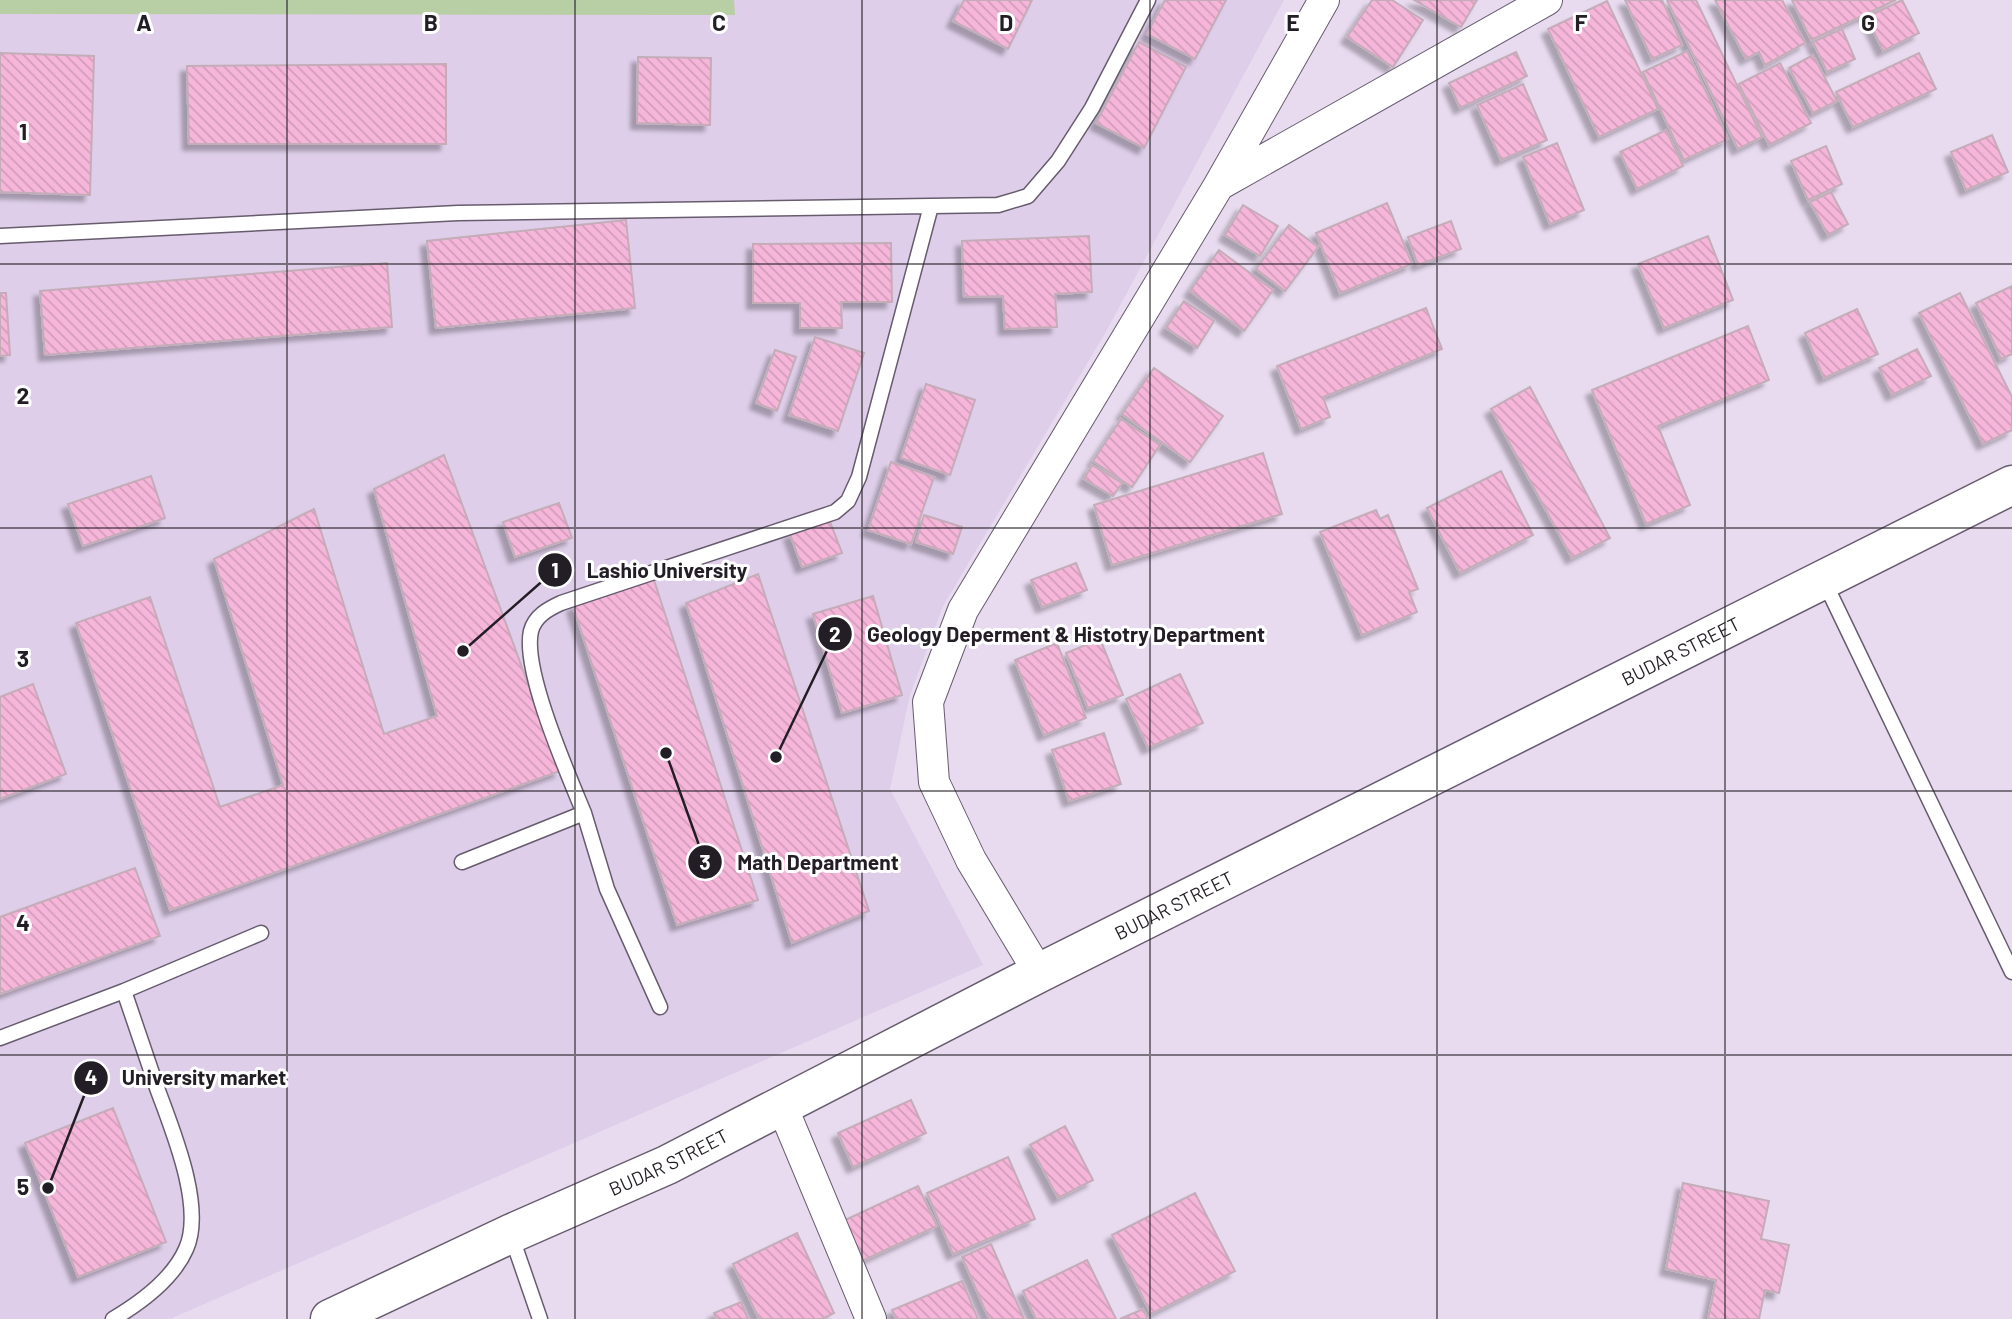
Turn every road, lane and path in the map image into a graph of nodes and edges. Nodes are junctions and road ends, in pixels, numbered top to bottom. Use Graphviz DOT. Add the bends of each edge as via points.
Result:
graph roads {
  1 [pos="1149,0"];
  2 [pos="1324,0"];
  3 [pos="1547,0"];
  4 [pos="1219,185"];
  5 [pos="931,206"];
  6 [pos="0,236"];
  7 [pos="2012,485"];
  8 [pos="1824,579"];
  9 [pos="584,813"];
  10 [pos="462,862"];
  11 [pos="261,933"];
  12 [pos="2012,972"];
  13 [pos="1039,973"];
  14 [pos="124,991"];
  15 [pos="660,1007"];
  16 [pos="0,1038"];
  17 [pos="782,1107"];
  18 [pos="510,1234"];
  19 [pos="113,1319"];
  20 [pos="330,1319"];
  21 [pos="540,1319"];
  22 [pos="871,1319"];
  1 -- 5 [label="lane" via="1092,108 1058,161 1028,196 998,205"];
  2 -- 4 [label="street"];
  3 -- 4 [label="street"];
  4 -- 13 [label="street" via="963,610 929,702 934,782 971,860"];
  5 -- 6 [label="lane" via="458,213"];
  5 -- 9 [label="lane" via="859,477 848,501 835,513 561,603 543,612 532,629 533,670"];
  7 -- 8 [label="main road, BUDAR STREET"];
  8 -- 12 [label="lane"];
  8 -- 13 [label="main road, BUDAR STREET"];
  9 -- 10 [label="lane"];
  9 -- 15 [label="lane" via="607,889"];
  11 -- 14 [label="lane"];
  13 -- 17 [label="main road, BUDAR STREET"];
  14 -- 16 [label="lane"];
  14 -- 19 [label="lane" via="184,1165 192,1219 187,1247 177,1267"];
  17 -- 18 [label="main road, BUDAR STREET" via="667,1165"];
  17 -- 22 [label="street"];
  18 -- 20 [label="main road, BUDAR STREET"];
  18 -- 21 [label="lane"];
}
